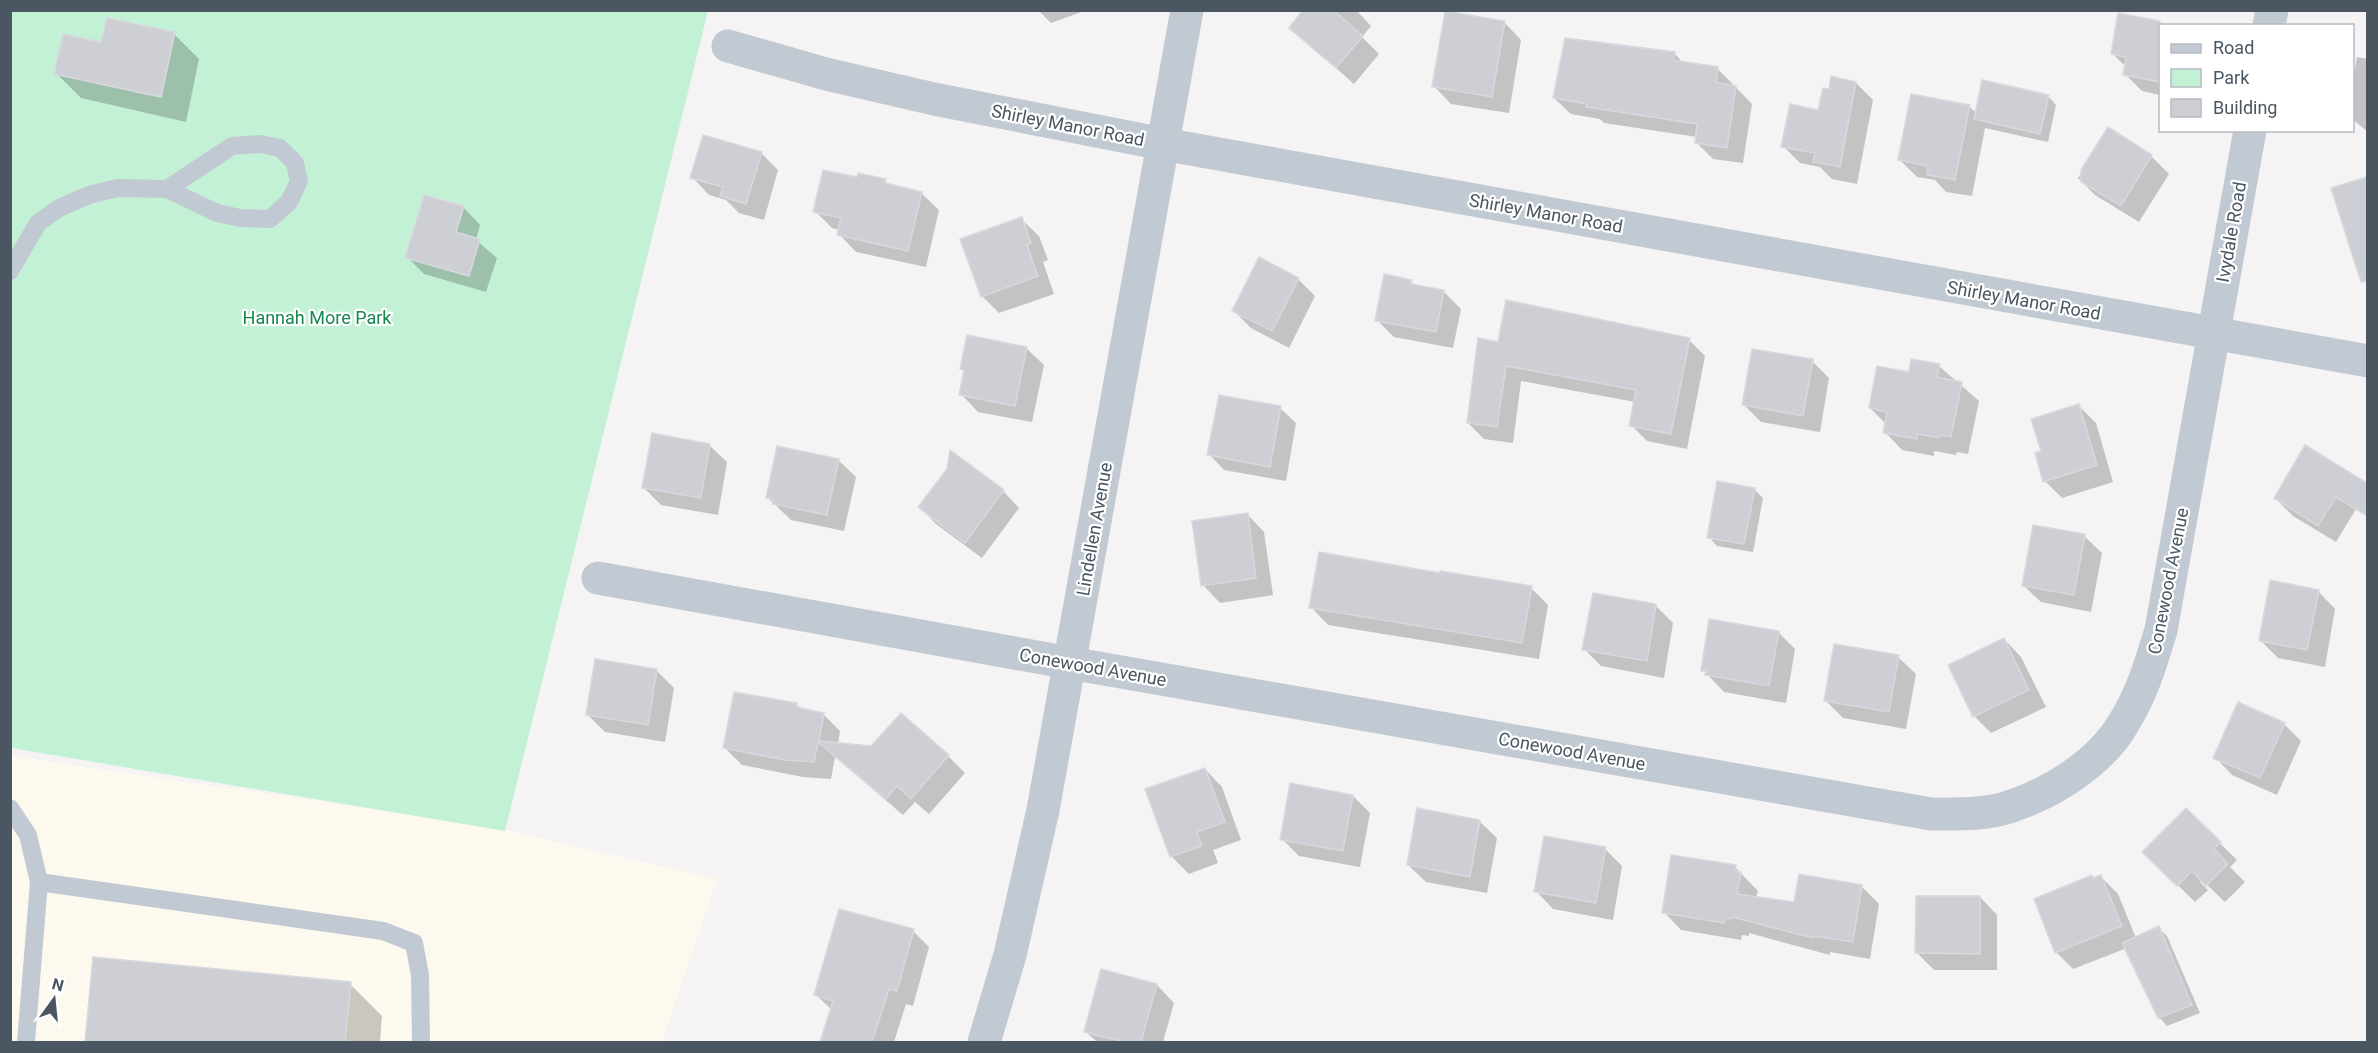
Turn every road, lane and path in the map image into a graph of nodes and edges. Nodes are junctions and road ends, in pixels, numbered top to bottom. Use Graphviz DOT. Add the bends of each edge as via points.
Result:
graph roads {
  1 [pos="1187,10"];
  2 [pos="728,46"];
  3 [pos="2250,132"];
  4 [pos="1163,144"];
  5 [pos="167,189"];
  6 [pos="10,271"];
  7 [pos="2212,334"];
  8 [pos="2367,361"];
  9 [pos="598,578"];
  10 [pos="1070,663"];
  11 [pos="10,808"];
  12 [pos="39,882"];
  13 [pos="26,1042"];
  14 [pos="421,1042"];
  15 [pos="984,1042"];
  1 -- 4 [label="street, Lindellen Avenue"];
  2 -- 4 [label="street, Shirley Manor Road" via="934,99"];
  3 -- 7 [label="street, Ivydale Road"];
  4 -- 7 [label="street, Shirley Manor Road"];
  4 -- 10 [label="street, Lindellen Avenue"];
  5 -- 5 [label="lane" via="232,146 260,144 280,148 295,163 299,181 289,202 270,219 217,213"];
  5 -- 6 [label="lane" via="117,188 59,208 38,223"];
  7 -- 8 [label="street, Shirley Manor Road"];
  7 -- 10 [label="street, Conewood Avenue" via="2161,630 2144,684 2122,726 2091,762 2050,788 2008,807 1968,814 1931,814"];
  9 -- 10 [label="street, Conewood Avenue"];
  10 -- 15 [label="street, Lindellen Avenue" via="1043,810 1010,955"];
  11 -- 12 [label="lane" via="28,835"];
  12 -- 13 [label="lane"];
  12 -- 14 [label="lane" via="384,931 414,943 420,975"];
}
